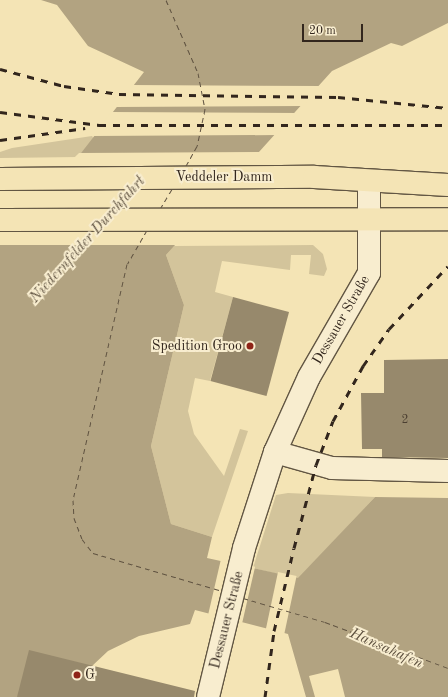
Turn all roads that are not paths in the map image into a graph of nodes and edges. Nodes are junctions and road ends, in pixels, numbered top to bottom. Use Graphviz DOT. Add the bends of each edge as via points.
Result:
graph roads {
  1 [pos="0,179"];
  2 [pos="369,180"];
  3 [pos="448,185"];
  4 [pos="448,219"];
  5 [pos="4,220"];
  6 [pos="370,220"];
  7 [pos="275,452"];
  8 [pos="448,471"];
  9 [pos="208,697"];
  1 -- 2 [label="main road, Veddeler Damm" via="240,177"];
  2 -- 3 [label="main road, Veddeler Damm"];
  2 -- 6 [label="street, Dessauer Straße"];
  4 -- 6 [label="main road"];
  5 -- 6 [label="main road"];
  6 -- 7 [label="street, Dessauer Straße" via="369,273 309,377"];
  7 -- 8 [label="street" via="332,468"];
  7 -- 9 [label="street, Dessauer Straße" via="244,548"];
}
